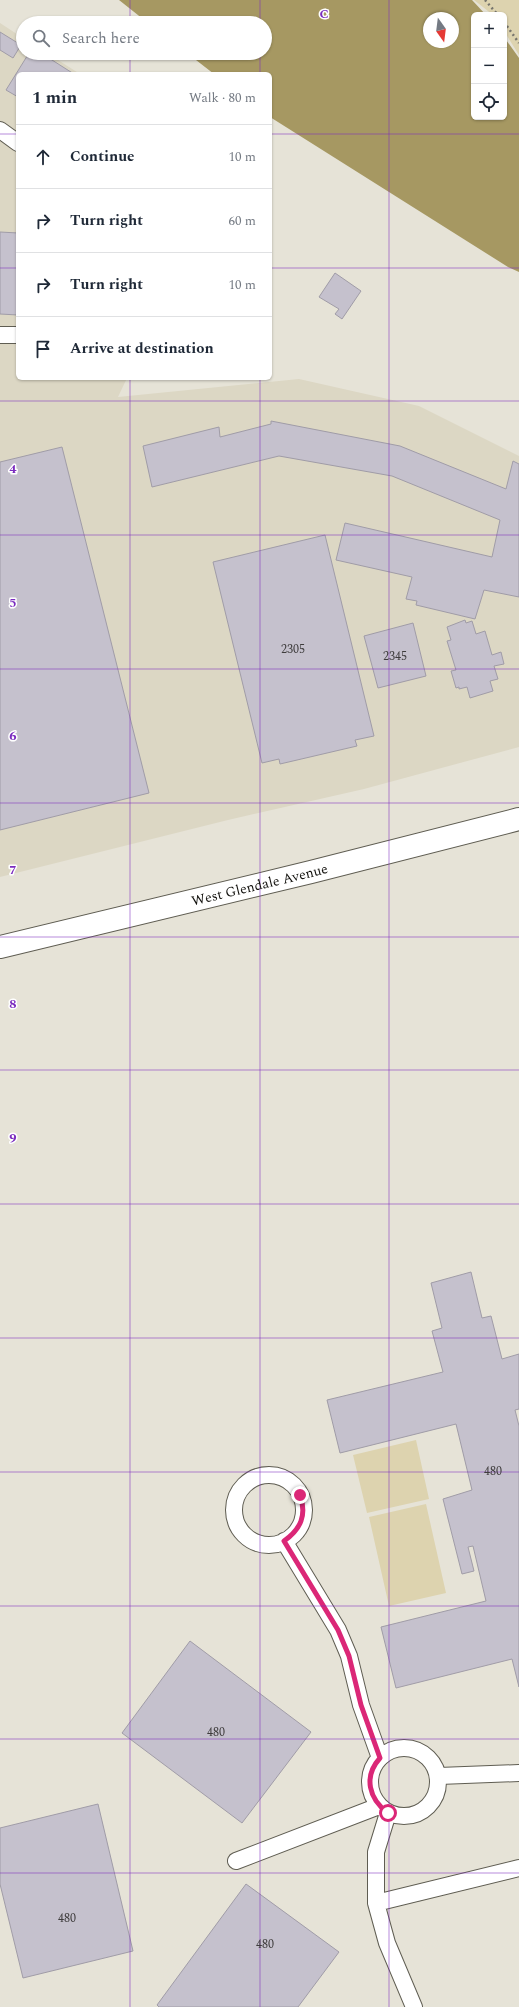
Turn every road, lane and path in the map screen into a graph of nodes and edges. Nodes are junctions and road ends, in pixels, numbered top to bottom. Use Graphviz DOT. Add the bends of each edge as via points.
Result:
graph roads {
  1 [pos="485,0"];
  2 [pos="495,12"];
  3 [pos="507,26"];
  4 [pos="519,43"];
  5 [pos="0,130"];
  6 [pos="16,142"];
  7 [pos="0,335"];
  8 [pos="16,335"];
  9 [pos="519,819"];
  10 [pos="0,947"];
  11 [pos="284,1541"];
  12 [pos="380,1758"];
  13 [pos="519,1773"];
  14 [pos="439,1776"];
  15 [pos="384,1810"];
  16 [pos="236,1861"];
  17 [pos="519,1868"];
  18 [pos="376,1903"];
  19 [pos="414,2007"];
  1 -- 2 [label="path"];
  3 -- 4 [label="path"];
  5 -- 6 [label="lane"];
  7 -- 8 [label="lane"];
  9 -- 10 [label="main road, West Glendale Avenue"];
  11 -- 11 [label="lane" via="300,1526 304,1505 300,1495 286,1479 275,1475 252,1478 243,1486 235,1502 235,1520 240,1531 260,1544 273,1545"];
  11 -- 12 [label="lane" via="338,1630 349,1656 361,1705"];
  12 -- 14 [label="lane" via="394,1749 418,1750 428,1757"];
  12 -- 15 [label="lane" via="371,1773 370,1785 372,1796"];
  13 -- 14 [label="lane"];
  14 -- 15 [label="lane" via="439,1787 435,1797 429,1807 420,1813 399,1817"];
  15 -- 16 [label="lane"];
  15 -- 18 [label="lane" via="376,1852"];
  17 -- 18 [label="lane"];
  18 -- 19 [label="lane" via="387,1942"];
}
